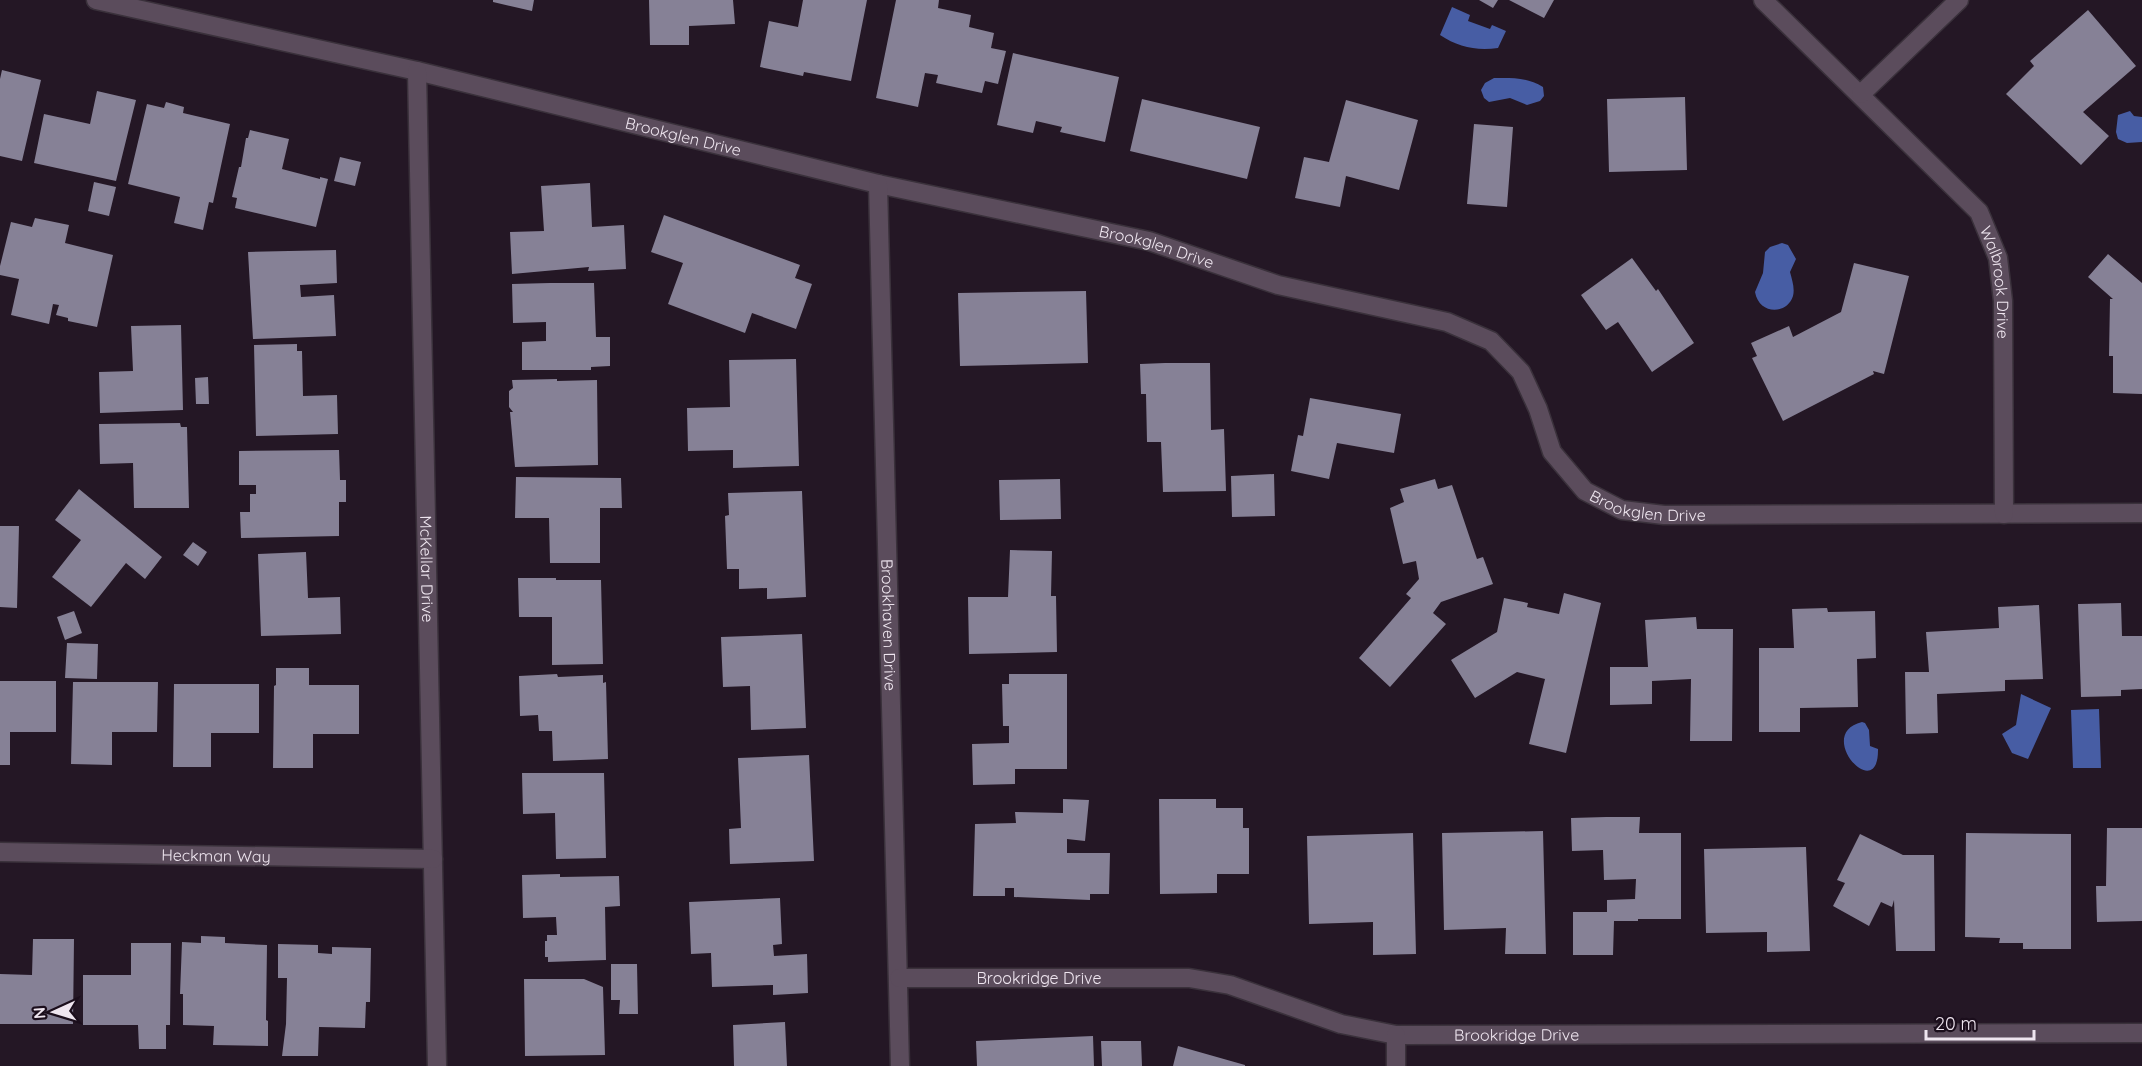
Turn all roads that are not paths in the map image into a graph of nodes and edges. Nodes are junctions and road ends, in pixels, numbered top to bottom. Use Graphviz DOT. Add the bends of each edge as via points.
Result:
graph roads {
  1 [pos="96,0"];
  2 [pos="1763,0"];
  3 [pos="1959,0"];
  4 [pos="417,71"];
  5 [pos="1861,94"];
  6 [pos="878,183"];
  7 [pos="2142,513"];
  8 [pos="2004,514"];
  9 [pos="0,852"];
  10 [pos="433,860"];
  11 [pos="899,978"];
  12 [pos="2142,1033"];
  13 [pos="1396,1035"];
  14 [pos="437,1066"];
  15 [pos="900,1066"];
  16 [pos="1396,1066"];
  1 -- 4 [label="street, Brookglen Drive"];
  2 -- 5 [label="street, Walbrook Drive"];
  3 -- 5 [label="street"];
  4 -- 6 [label="street, Brookglen Drive"];
  4 -- 10 [label="street, McKellar Drive"];
  5 -- 8 [label="street, Walbrook Drive" via="1979,212 1998,258 2003,301"];
  6 -- 8 [label="street, Brookglen Drive" via="1149,241 1278,285 1447,322 1491,341 1521,372 1552,452 1585,491 1622,510 1664,515"];
  6 -- 11 [label="street, Brookhaven Drive"];
  7 -- 8 [label="street, Brookglen Drive"];
  9 -- 10 [label="street, Heckman Way"];
  10 -- 14 [label="street, McKellar Drive"];
  11 -- 13 [label="street, Brookridge Drive" via="1189,978 1230,986 1341,1024"];
  11 -- 15 [label="street, Brookhaven Drive"];
  12 -- 13 [label="street, Brookridge Drive"];
  13 -- 16 [label="street"];
}
